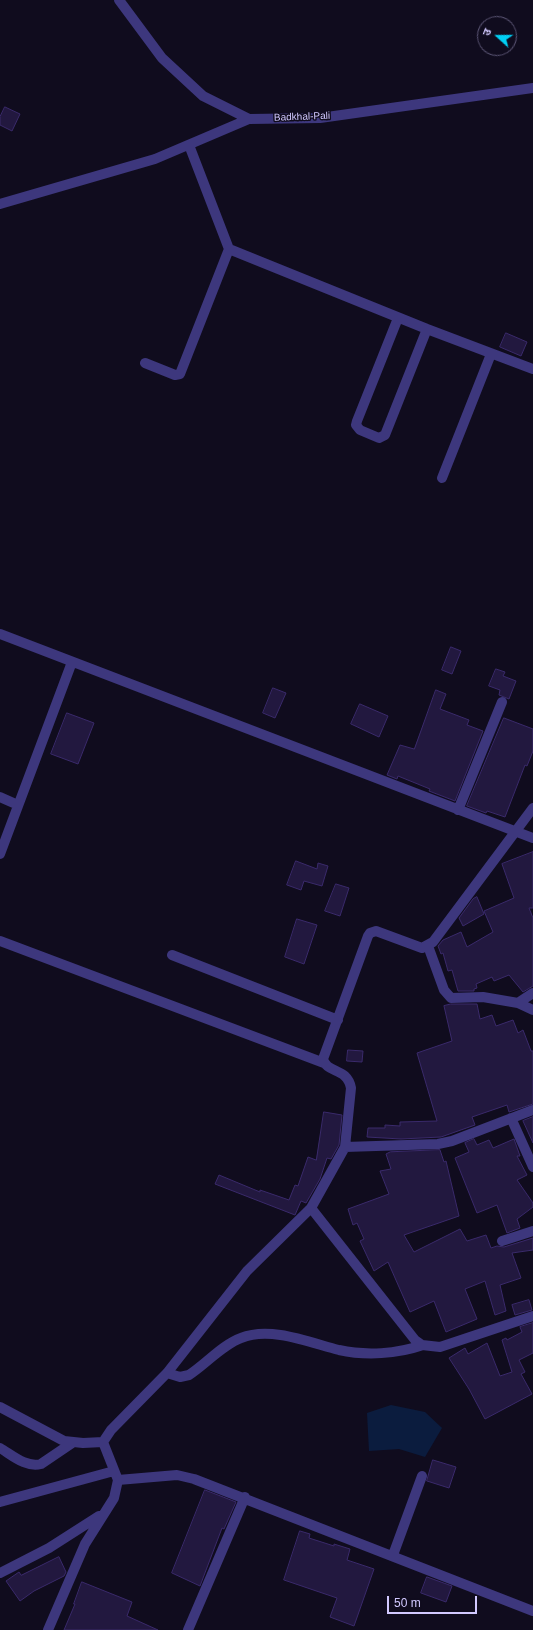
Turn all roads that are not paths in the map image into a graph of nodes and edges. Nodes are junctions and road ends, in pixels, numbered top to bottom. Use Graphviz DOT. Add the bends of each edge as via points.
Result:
graph roads {
  1 [pos="119,0"];
  2 [pos="533,88"];
  3 [pos="250,119"];
  4 [pos="189,145"];
  5 [pos="0,204"];
  6 [pos="229,249"];
  7 [pos="398,318"];
  8 [pos="427,329"];
  9 [pos="491,354"];
  10 [pos="144,363"];
  11 [pos="533,369"];
  12 [pos="442,478"];
  13 [pos="0,634"];
  14 [pos="72,662"];
  15 [pos="502,702"];
  16 [pos="0,797"];
  17 [pos="18,805"];
  18 [pos="533,808"];
  19 [pos="458,810"];
  20 [pos="514,832"];
  21 [pos="533,838"];
  22 [pos="0,854"];
  23 [pos="0,941"];
  24 [pos="428,946"];
  25 [pos="172,955"];
  26 [pos="533,993"];
  27 [pos="518,1003"];
  28 [pos="533,1010"];
  29 [pos="338,1020"];
  30 [pos="324,1063"];
  31 [pos="533,1110"];
  32 [pos="511,1118"];
  33 [pos="345,1147"];
  34 [pos="533,1167"];
  35 [pos="311,1208"];
  36 [pos="533,1231"];
  37 [pos="502,1241"];
  38 [pos="533,1316"];
  39 [pos="423,1345"];
  40 [pos="167,1373"];
  41 [pos="0,1407"];
  42 [pos="72,1443"];
  43 [pos="103,1444"];
  44 [pos="0,1448"];
  45 [pos="116,1476"];
  46 [pos="422,1476"];
  47 [pos="245,1497"];
  48 [pos="0,1502"];
  49 [pos="106,1511"];
  50 [pos="393,1555"];
  51 [pos="0,1573"];
  52 [pos="533,1611"];
  53 [pos="48,1630"];
  54 [pos="188,1630"];
  1 -- 3 [label="street, Badkhal-Pali" via="162,58 203,96"];
  2 -- 3 [label="street, Badkhal-Pali" via="320,118"];
  3 -- 4 [label="street"];
  4 -- 5 [label="street" via="155,160"];
  4 -- 6 [label="street"];
  6 -- 7 [label="street"];
  6 -- 10 [label="street" via="180,374 175,375"];
  7 -- 8 [label="street"];
  7 -- 8 [label="street" via="356,425 360,430 379,438 385,435"];
  8 -- 9 [label="street"];
  9 -- 11 [label="street"];
  9 -- 12 [label="street"];
  13 -- 14 [label="street"];
  14 -- 17 [label="street"];
  14 -- 19 [label="street"];
  15 -- 19 [label="street"];
  16 -- 17 [label="street"];
  17 -- 22 [label="street"];
  18 -- 20 [label="street"];
  19 -- 20 [label="street"];
  20 -- 21 [label="street"];
  20 -- 24 [label="street"];
  23 -- 30 [label="street"];
  24 -- 27 [label="street" via="447,995 458,998 483,997"];
  24 -- 29 [label="street" via="422,948 376,931 370,933"];
  25 -- 29 [label="street"];
  26 -- 27 [label="street"];
  27 -- 28 [label="street"];
  29 -- 30 [label="street" via="324,1055"];
  30 -- 33 [label="street" via="343,1073 350,1080"];
  31 -- 32 [label="street"];
  32 -- 33 [label="street" via="438,1144"];
  32 -- 34 [label="street"];
  33 -- 35 [label="street"];
  35 -- 39 [label="street" via="415,1340"];
  35 -- 40 [label="street" via="247,1270"];
  36 -- 37 [label="street"];
  38 -- 39 [label="street" via="440,1347"];
  39 -- 40 [label="street" via="407,1351 368,1353 341,1350 297,1338 258,1335 241,1338 189,1375 180,1377"];
  40 -- 43 [label="street" via="112,1430"];
  41 -- 42 [label="street" via="55,1437"];
  42 -- 43 [label="street"];
  42 -- 44 [label="street" via="36,1465 26,1463"];
  43 -- 45 [label="street"];
  45 -- 47 [label="street" via="178,1475"];
  45 -- 48 [label="street"];
  45 -- 49 [label="street" via="114,1498"];
  46 -- 50 [label="street"];
  47 -- 50 [label="street"];
  47 -- 54 [label="street"];
  49 -- 51 [label="street" via="49,1548"];
  49 -- 53 [label="street" via="85,1544"];
  50 -- 52 [label="street"];
}
